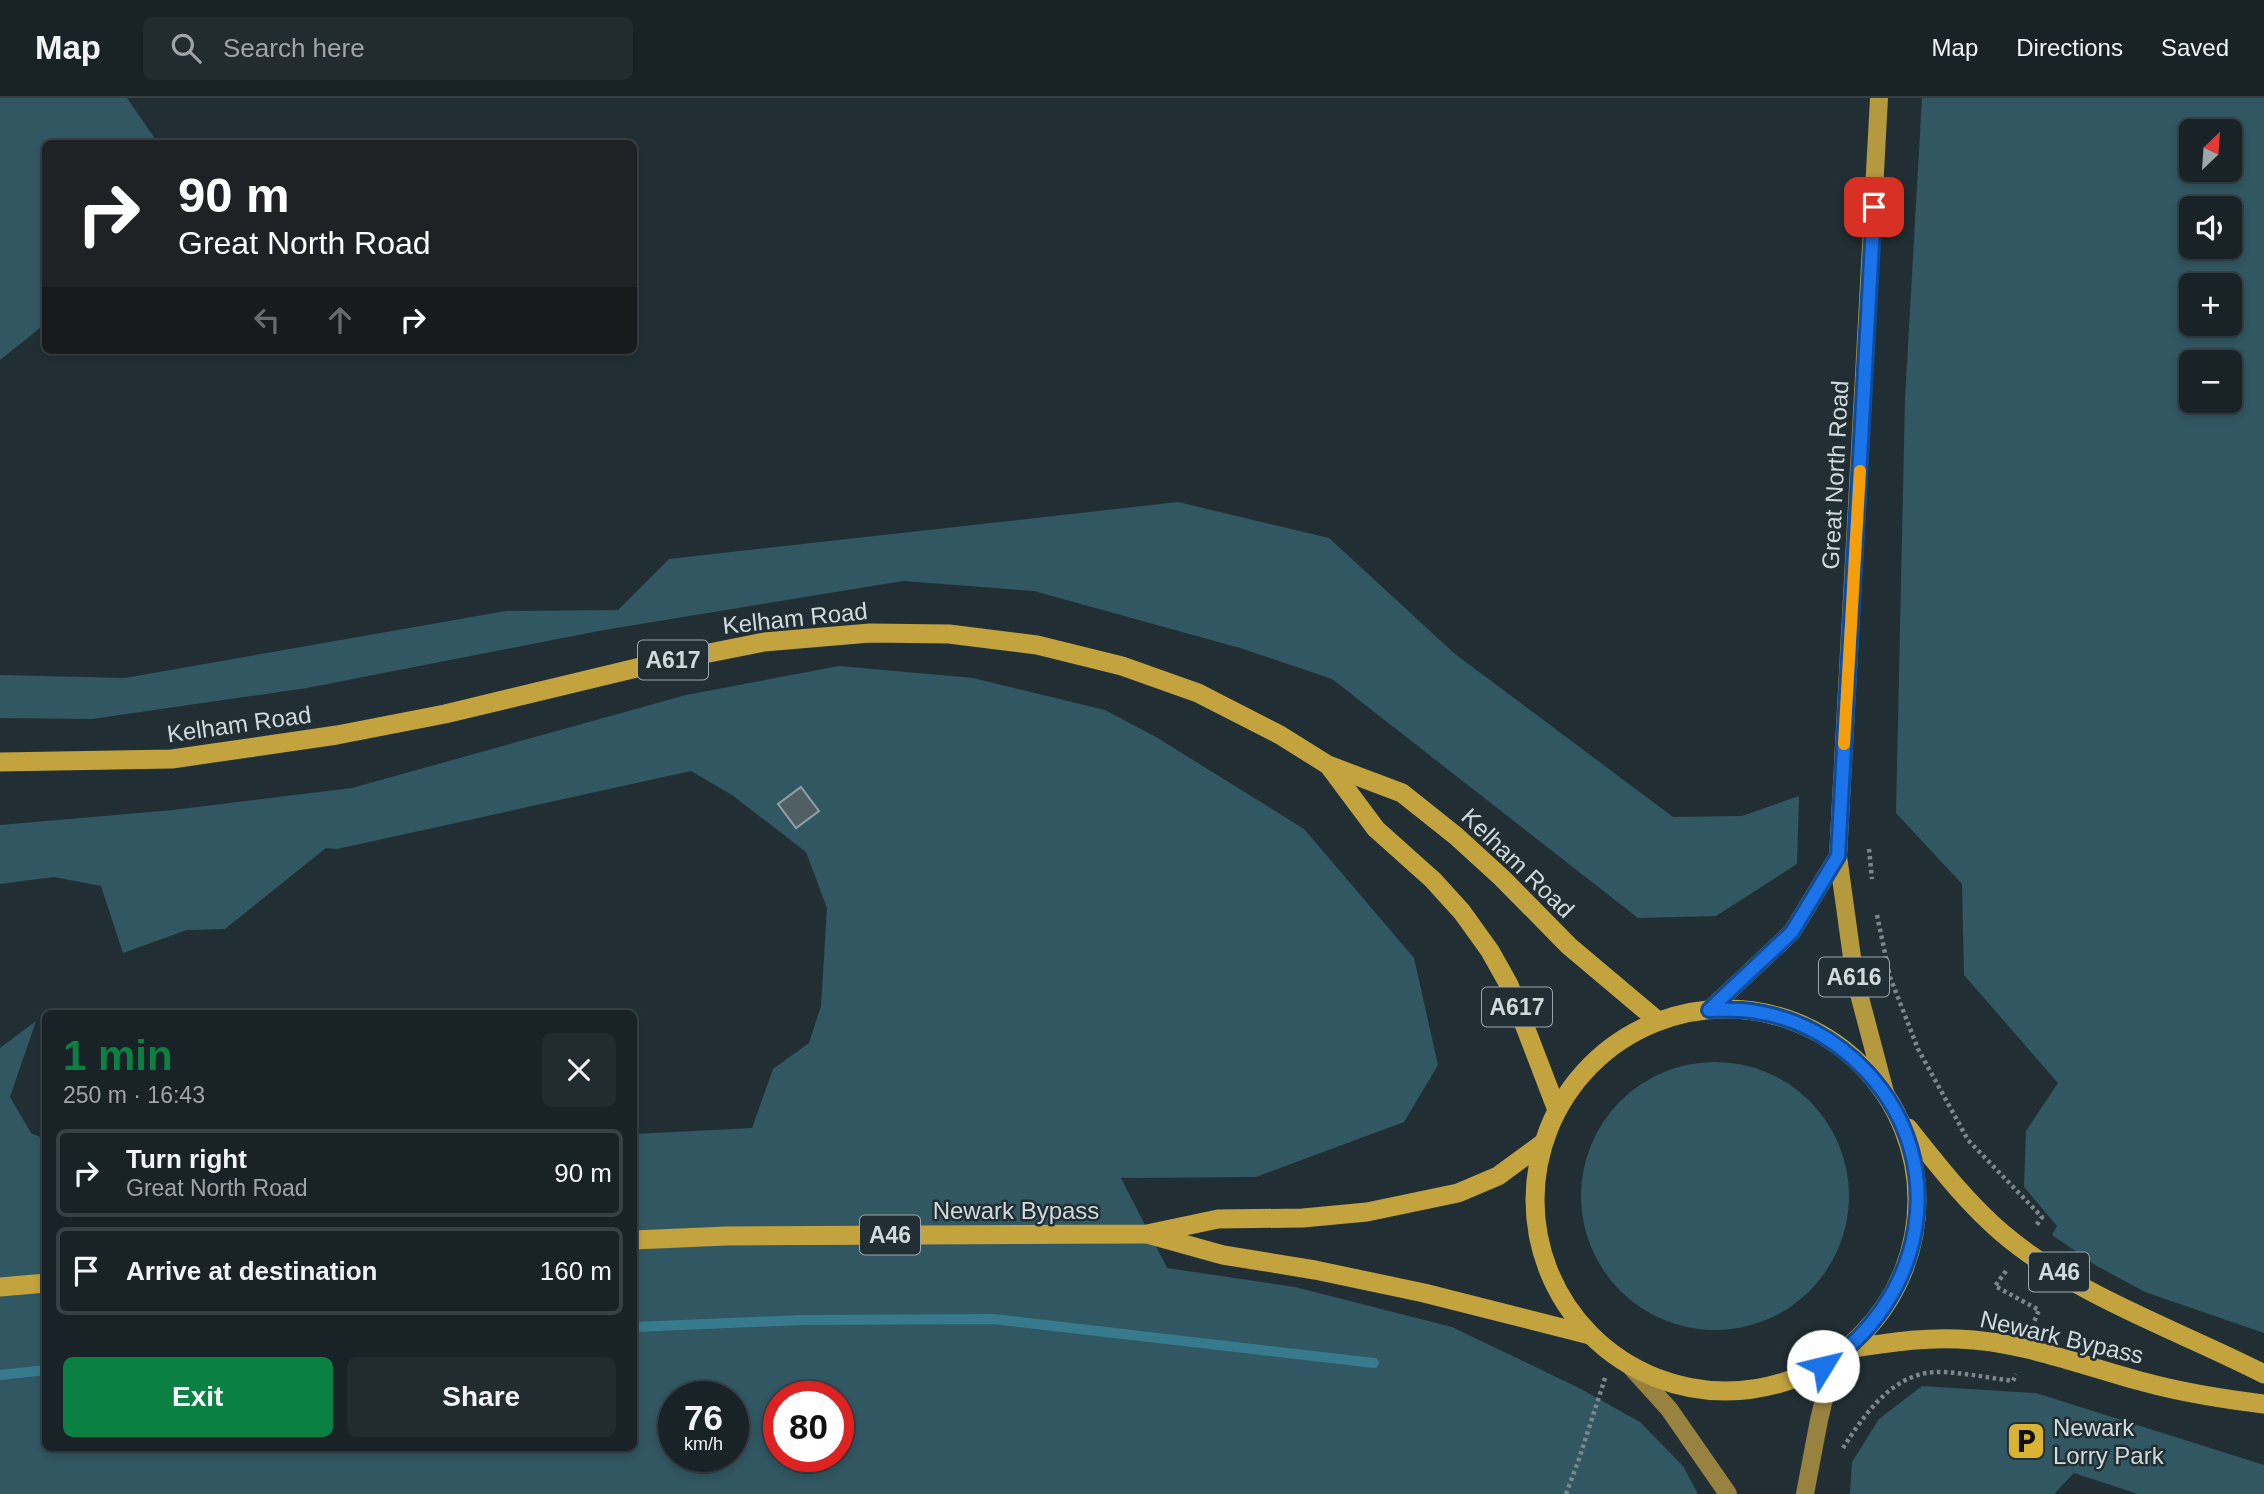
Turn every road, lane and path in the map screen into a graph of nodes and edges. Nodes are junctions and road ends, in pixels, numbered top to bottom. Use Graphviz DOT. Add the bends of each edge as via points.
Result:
graph roads {
  1 [pos="1880,98"];
  2 [pos="0,762"];
  3 [pos="1328,765"];
  4 [pos="1868,843"];
  5 [pos="1838,856"];
  6 [pos="1872,883"];
  7 [pos="1875,909"];
  8 [pos="1709,1010"];
  9 [pos="1658,1021"];
  10 [pos="1886,1096"];
  11 [pos="1557,1110"];
  12 [pos="1896,1114"];
  13 [pos="1543,1143"];
  14 [pos="1147,1234"];
  15 [pos="637,1240"];
  16 [pos="2021,1248"];
  17 [pos="42,1283"];
  18 [pos="0,1287"];
  19 [pos="1590,1335"];
  20 [pos="2025,1349"];
  21 [pos="1612,1354"];
  22 [pos="1840,1354"];
  23 [pos="1631,1367"];
  24 [pos="2264,1374"];
  25 [pos="2264,1404"];
  26 [pos="1840,1460"];
  27 [pos="1566,1494"];
  28 [pos="1728,1494"];
  29 [pos="1805,1494"];
  1 -- 5 [label="main road, Great North Road / A616"];
  2 -- 3 [label="highway, Kelham Road / A617" via="172,759 337,735 764,642 870,633 949,634 1037,645 1122,666 1198,692"];
  3 -- 9 [label="highway, Kelham Road / A617" via="1402,793 1456,836 1569,946"];
  3 -- 11 [label="highway, Kelham Road / A617" via="1376,829 1433,880 1490,951 1509,985"];
  4 -- 6 [label="path"];
  5 -- 8 [label="main road, Great North Road / A616" via="1792,932"];
  5 -- 10 [label="main road, Great North Road / A616" via="1853,969"];
  7 -- 16 [label="path" via="1890,977 1918,1049 1968,1140 2042,1217"];
  8 -- 9 [label="highway"];
  8 -- 10 [label="highway" via="1750,1010 1809,1029 1844,1050"];
  9 -- 11 [label="highway" via="1599,1057"];
  10 -- 12 [label="highway"];
  11 -- 13 [label="highway"];
  12 -- 16 [label="highway, Newark Bypass / A46" via="1955,1185"];
  12 -- 22 [label="highway" via="1915,1171 1915,1232 1896,1290 1873,1323"];
  13 -- 14 [label="highway, Newark Bypass / A46" via="1497,1177 1458,1193 1367,1212 1218,1219"];
  13 -- 19 [label="highway" via="1534,1196 1540,1247 1559,1294"];
  14 -- 15 [label="highway, Newark Bypass / A46"];
  14 -- 19 [label="highway, Newark Bypass / A46" via="1223,1255 1424,1293"];
  16 -- 20 [label="path" via="1995,1286 2039,1310"];
  16 -- 24 [label="highway, Newark Bypass / A46" via="2099,1297"];
  17 -- 18 [label="highway"];
  19 -- 21 [label="highway"];
  20 -- 22 [label="highway, Newark Bypass" via="1959,1339 1909,1341"];
  20 -- 25 [label="highway, Newark Bypass" via="2204,1397"];
  20 -- 26 [label="path" via="2013,1381 1941,1372 1911,1376 1865,1413"];
  21 -- 23 [label="highway"];
  21 -- 27 [label="path"];
  22 -- 23 [label="highway" via="1804,1375 1747,1391 1707,1391"];
  22 -- 29 [label="main road" via="1819,1420"];
  23 -- 28 [label="main road" via="1669,1409"];
}
